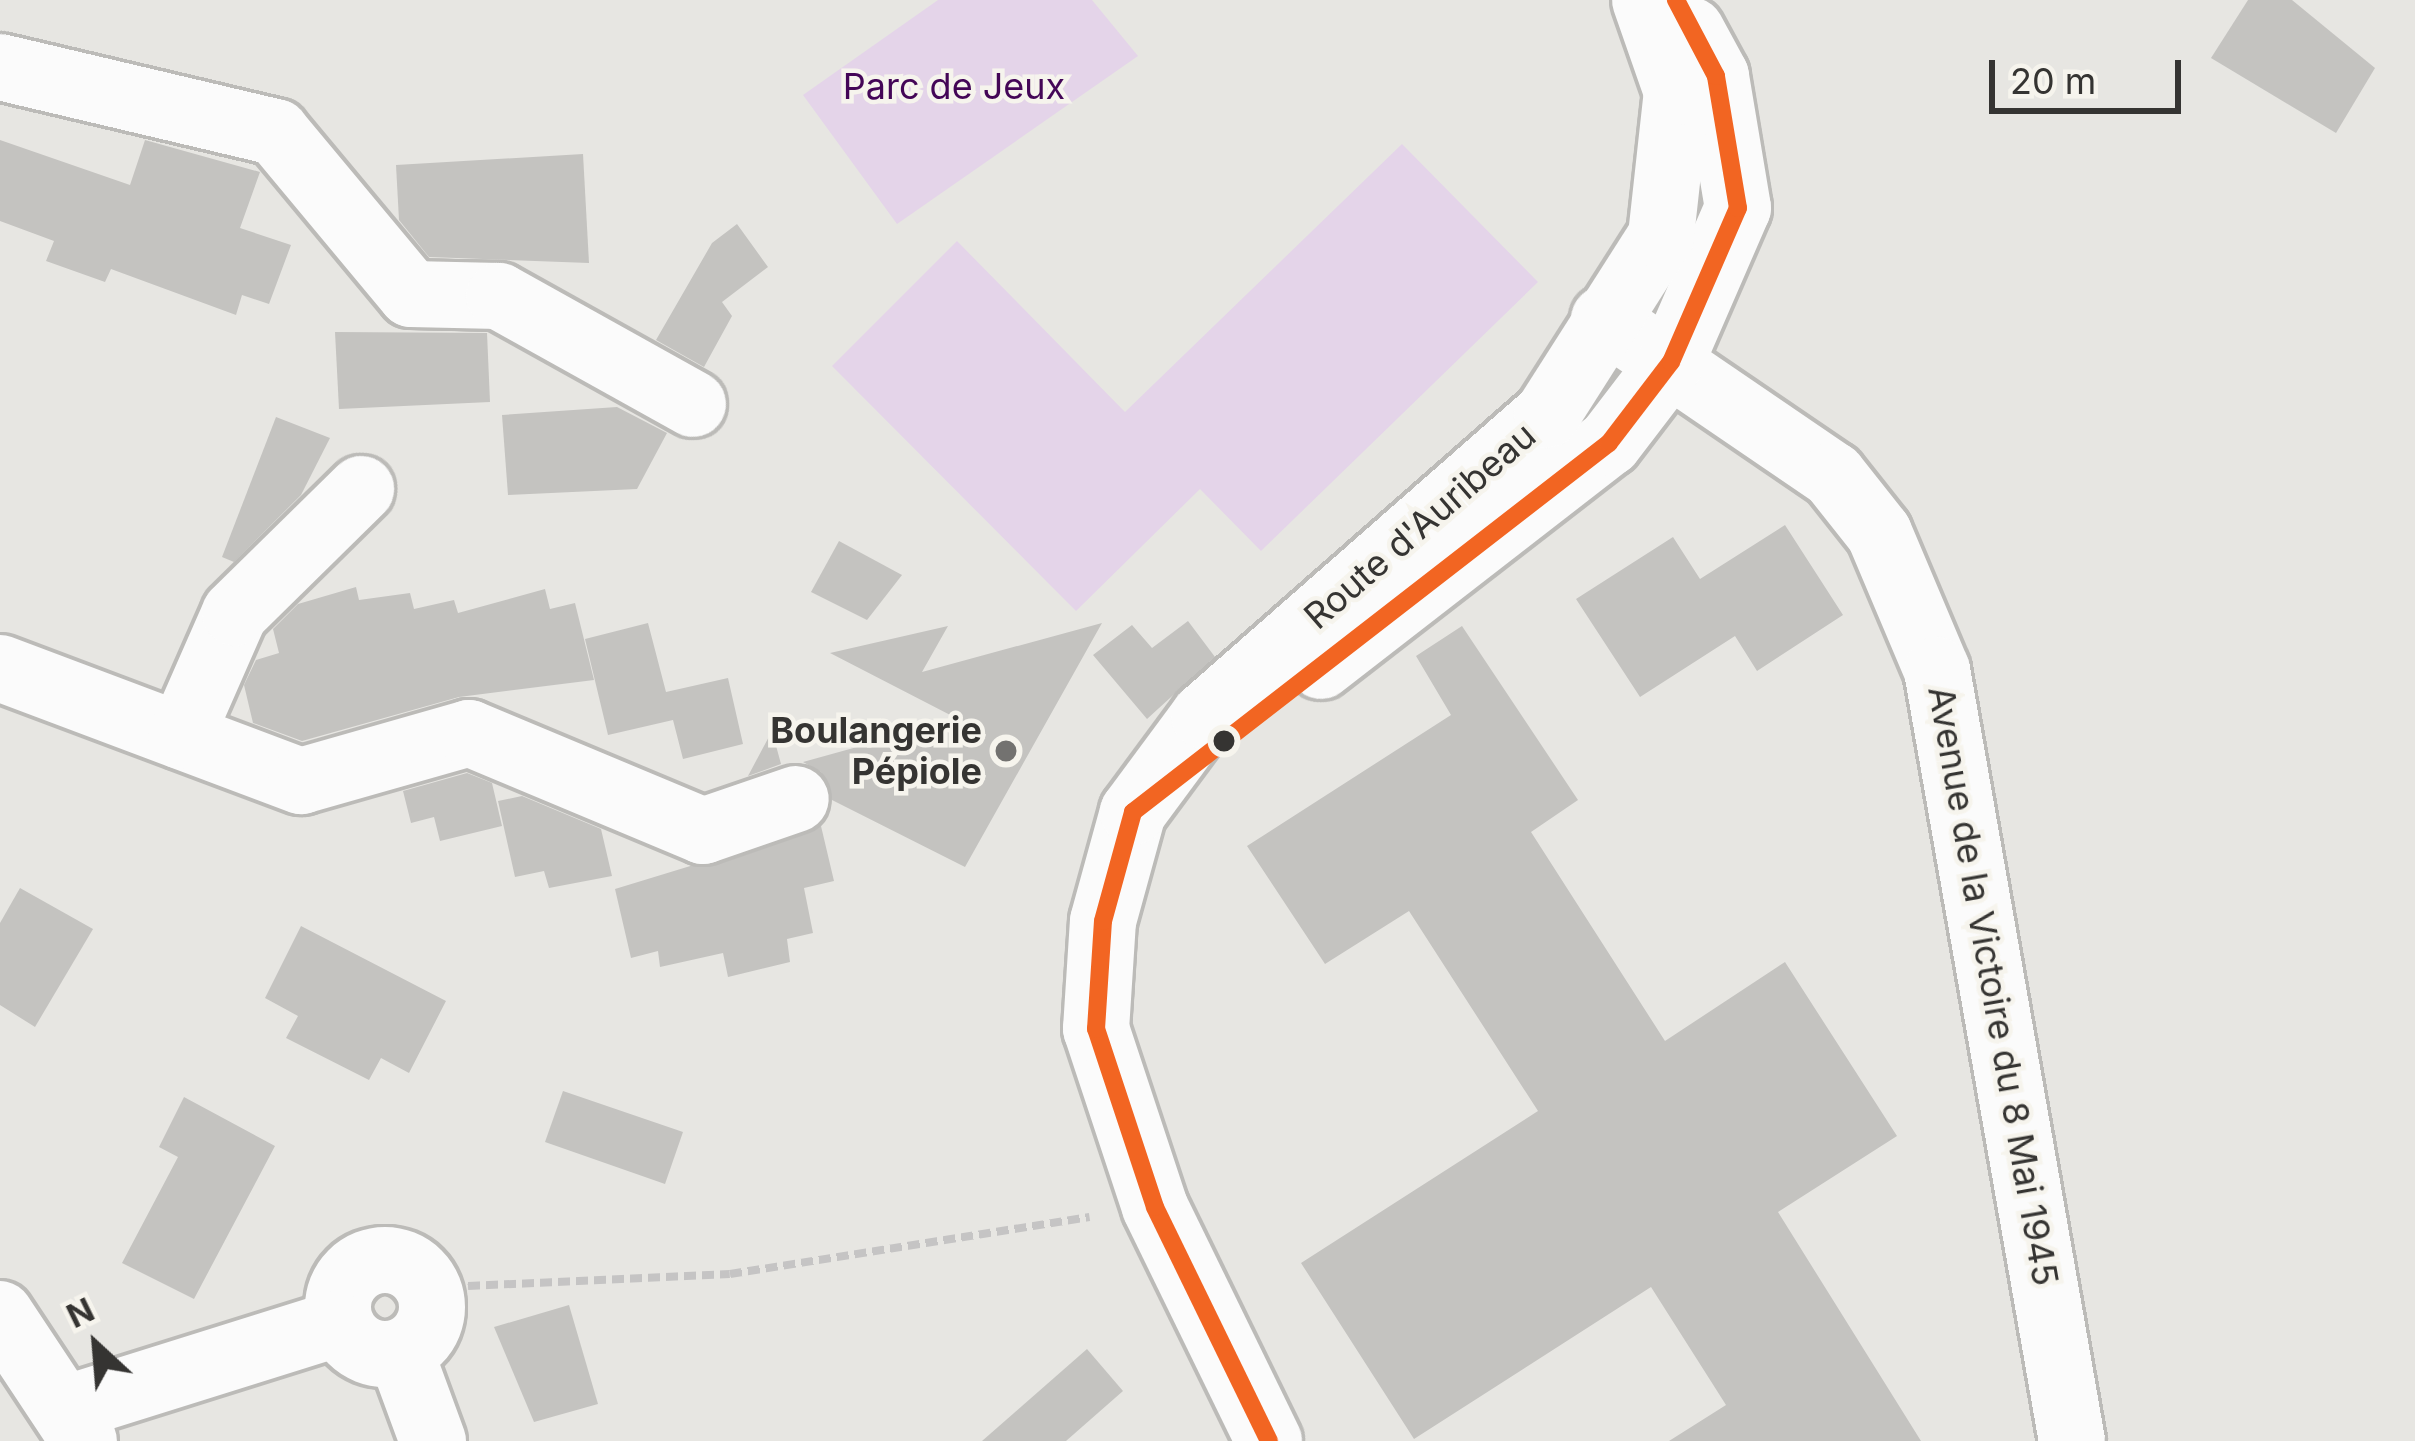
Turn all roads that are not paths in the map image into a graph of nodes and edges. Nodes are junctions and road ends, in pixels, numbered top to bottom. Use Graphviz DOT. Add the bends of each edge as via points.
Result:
graph roads {
  1 [pos="1645,0"];
  2 [pos="1676,0"];
  3 [pos="0,67"];
  4 [pos="1604,319"];
  5 [pos="1671,362"];
  6 [pos="693,404"];
  7 [pos="361,489"];
  8 [pos="0,668"];
  9 [pos="181,736"];
  10 [pos="796,800"];
  11 [pos="1132,812"];
  12 [pos="0,1314"];
  13 [pos="336,1324"];
  14 [pos="401,1354"];
  15 [pos="74,1425"];
  16 [pos="433,1441"];
  17 [pos="1269,1441"];
  18 [pos="2072,1441"];
  1 -- 4 [label="street, Route d'Auribeau" via="1677,92 1660,236"];
  2 -- 5 [label="street, Route d'Auribeau" via="1715,76 1738,208"];
  3 -- 6 [label="street" via="276,132 411,294 500,296"];
  4 -- 5 [label="street, Avenue de la Victoire du 8 Mai 1945"];
  4 -- 11 [label="street, Route d'Auribeau" via="1547,415 1204,716"];
  5 -- 11 [label="street, Route d'Auribeau" via="1609,443"];
  5 -- 18 [label="street, Avenue de la Victoire du 8 Mai 1945" via="1833,475 1880,533 1937,670"];
  7 -- 9 [label="street" via="235,613"];
  8 -- 9 [label="street"];
  9 -- 10 [label="street" via="301,781 469,733 497,736 703,831"];
  11 -- 17 [label="street, Route d'Auribeau" via="1103,921 1096,1029 1155,1207"];
  12 -- 15 [label="street"];
  13 -- 14 [label="street"];
  13 -- 14 [label="street" via="345,1280 368,1262 399,1260 433,1298 433,1318"];
  13 -- 15 [label="street"];
  14 -- 16 [label="street"];
}
